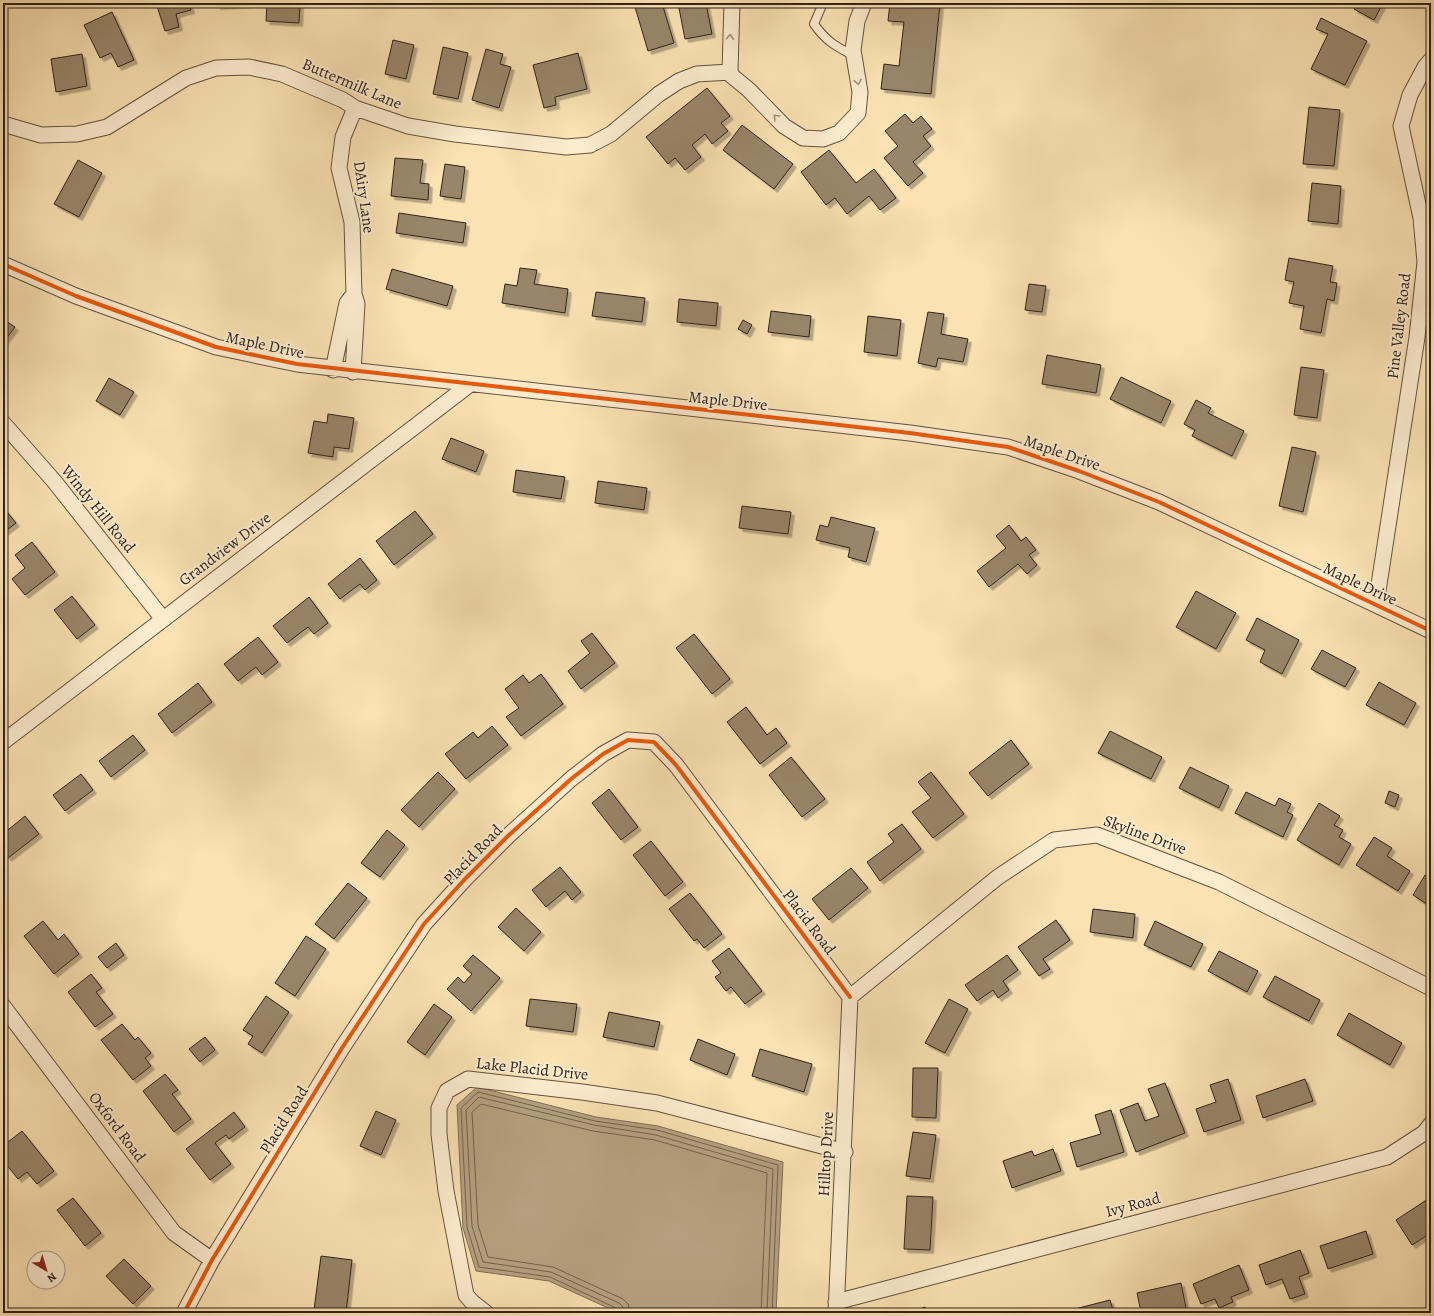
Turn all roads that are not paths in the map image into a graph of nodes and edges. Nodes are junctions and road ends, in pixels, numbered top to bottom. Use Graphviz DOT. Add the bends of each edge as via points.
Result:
graph roads {
  1 [pos="732,3"];
  2 [pos="823,3"];
  3 [pos="864,3"];
  4 [pos="854,56"];
  5 [pos="1431,60"];
  6 [pos="730,72"];
  7 [pos="355,108"];
  8 [pos="3,124"];
  9 [pos="3,264"];
  10 [pos="349,328"];
  11 [pos="333,370"];
  12 [pos="353,372"];
  13 [pos="469,385"];
  14 [pos="3,423"];
  15 [pos="1376,604"];
  16 [pos="163,619"];
  17 [pos="1431,631"];
  18 [pos="3,742"];
  19 [pos="1431,988"];
  20 [pos="850,997"];
  21 [pos="3,1006"];
  22 [pos="1431,1124"];
  23 [pos="845,1152"];
  24 [pos="212,1260"];
  25 [pos="836,1307"];
  26 [pos="184,1313"];
  27 [pos="486,1313"];
  6 -- 1 [label="street, one-way"];
  2 -- 4 [label="lane" via="814,24 831,44"];
  3 -- 4 [label="street" via="857,21"];
  4 -- 6 [label="street, one-way" via="860,92 858,113 839,133 823,139 803,138 784,126"];
  5 -- 15 [label="street, Pine Valley Road" via="1410,95 1401,126 1421,218 1425,262 1417,337"];
  6 -- 7 [label="street, Buttermilk Lane" via="697,74 679,80 611,134 590,145 566,147 455,134 408,126"];
  7 -- 8 [label="street, Buttermilk Lane" via="344,100 282,74 248,67 222,68 186,78 107,127 76,134 41,135"];
  7 -- 10 [label="street, DAiry Lane" via="343,137 339,168 352,222 354,294 347,303"];
  9 -- 11 [label="street, Maple Drive" via="76,296 216,347"];
  10 -- 11 [label="street"];
  10 -- 12 [label="street"];
  11 -- 12 [label="street, Maple Drive"];
  12 -- 13 [label="street, Maple Drive"];
  13 -- 15 [label="street, Maple Drive" via="902,432 1008,447 1159,502"];
  13 -- 16 [label="street, Grandview Drive"];
  14 -- 16 [label="street, Windy Hill Road" via="54,481"];
  15 -- 17 [label="street, Maple Drive"];
  16 -- 18 [label="street, Grandview Drive"];
  19 -- 20 [label="street, Skyline Drive" via="1219,882 1097,834 1054,840 998,878"];
  20 -- 23 [label="street, Hilltop Drive"];
  20 -- 24 [label="street, Placid Road" via="676,765 654,742 628,740 603,754 560,789 492,852 424,924 342,1048"];
  21 -- 24 [label="street, Oxford Road" via="174,1233"];
  22 -- 25 [label="street, Ivy Road" via="1424,1133 1386,1157"];
  23 -- 25 [label="street, Hilltop Drive"];
  23 -- 27 [label="street, Lake Placid Drive" via="657,1103 468,1079 447,1091 439,1108 439,1134 446,1190 466,1294"];
  24 -- 26 [label="street, Placid Road"];
}
